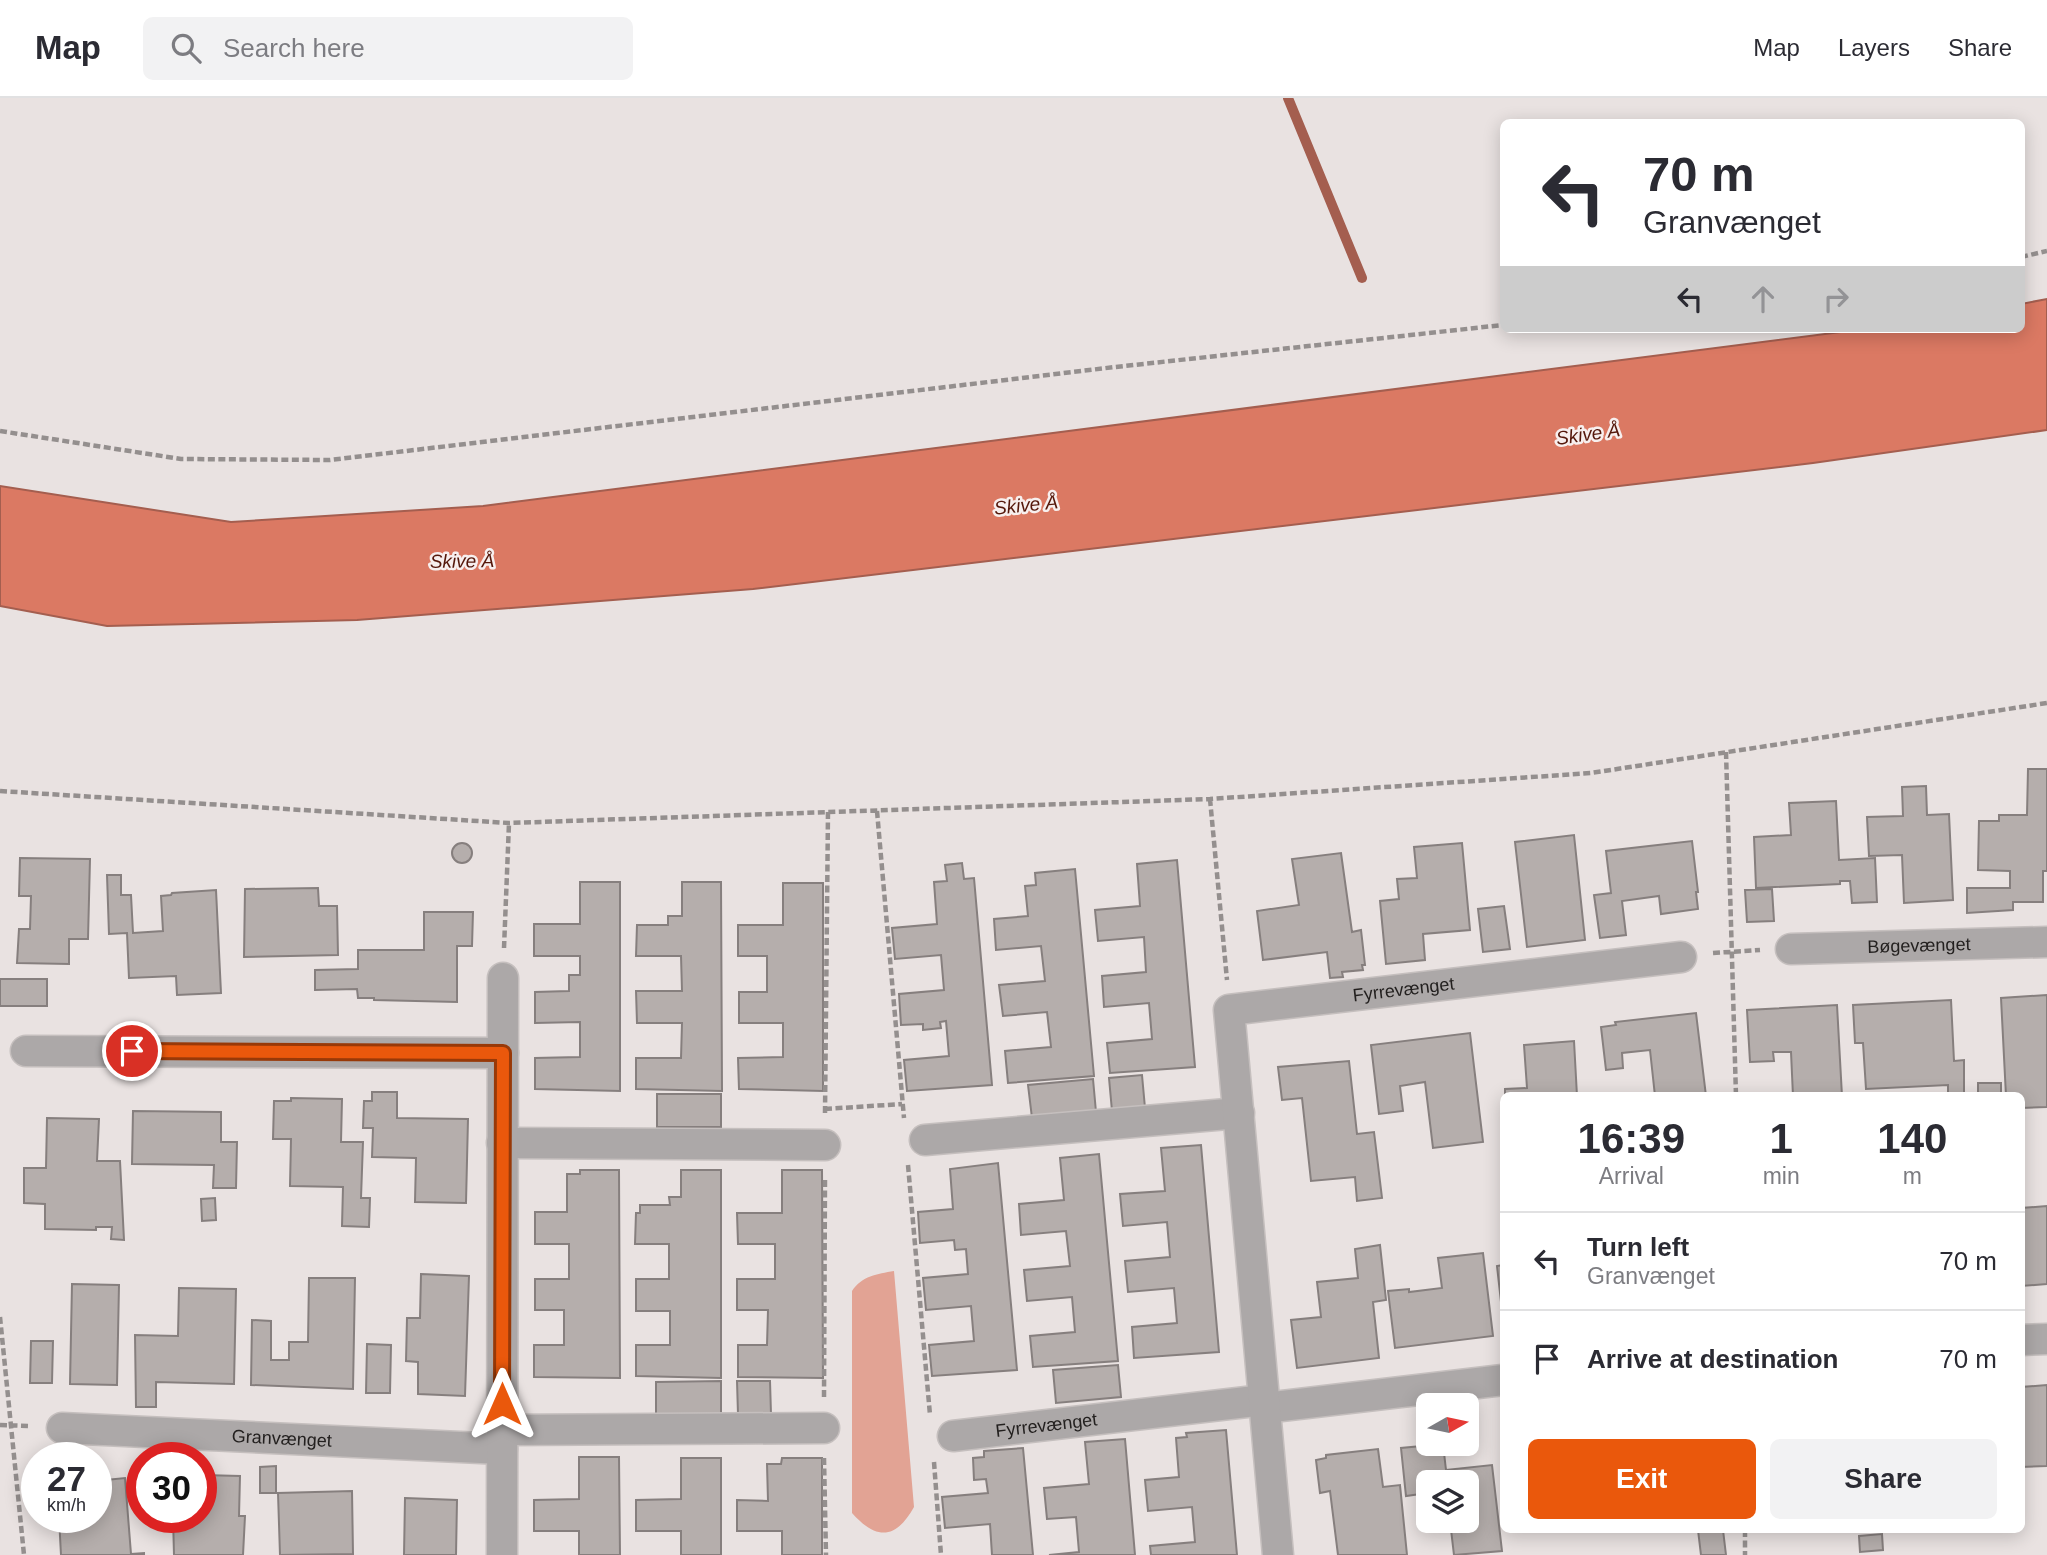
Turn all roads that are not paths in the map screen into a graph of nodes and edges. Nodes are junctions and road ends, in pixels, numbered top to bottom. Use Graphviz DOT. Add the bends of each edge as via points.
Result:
graph roads {
  1 [pos="2047,942"];
  2 [pos="1791,949"];
  3 [pos="1681,957"];
  4 [pos="503,978"];
  5 [pos="26,1051"];
  6 [pos="503,1053"];
  7 [pos="1239,1114"];
  8 [pos="912,1142"];
  9 [pos="502,1143"];
  10 [pos="825,1144"];
  11 [pos="2047,1339"];
  12 [pos="2025,1340"];
  13 [pos="1500,1380"];
  14 [pos="1265,1404"];
  15 [pos="824,1427"];
  16 [pos="62,1428"];
  17 [pos="942,1428"];
  18 [pos="502,1439"];
  19 [pos="502,1555"];
  20 [pos="1278,1555"];
  1 -- 2 [label="street, Bøgevænget"];
  3 -- 7 [label="street, Fyrrevænget" via="1230,1010"];
  4 -- 6 [label="street"];
  5 -- 6 [label="street"];
  6 -- 9 [label="street"];
  7 -- 8 [label="street"];
  7 -- 14 [label="street"];
  9 -- 10 [label="street"];
  9 -- 18 [label="street"];
  11 -- 12 [label="street"];
  13 -- 14 [label="street, Fyrrevænget"];
  14 -- 17 [label="street, Fyrrevænget"];
  14 -- 20 [label="street"];
  15 -- 18 [label="street, Granvænget"];
  16 -- 18 [label="street, Granvænget"];
  18 -- 19 [label="street"];
}
